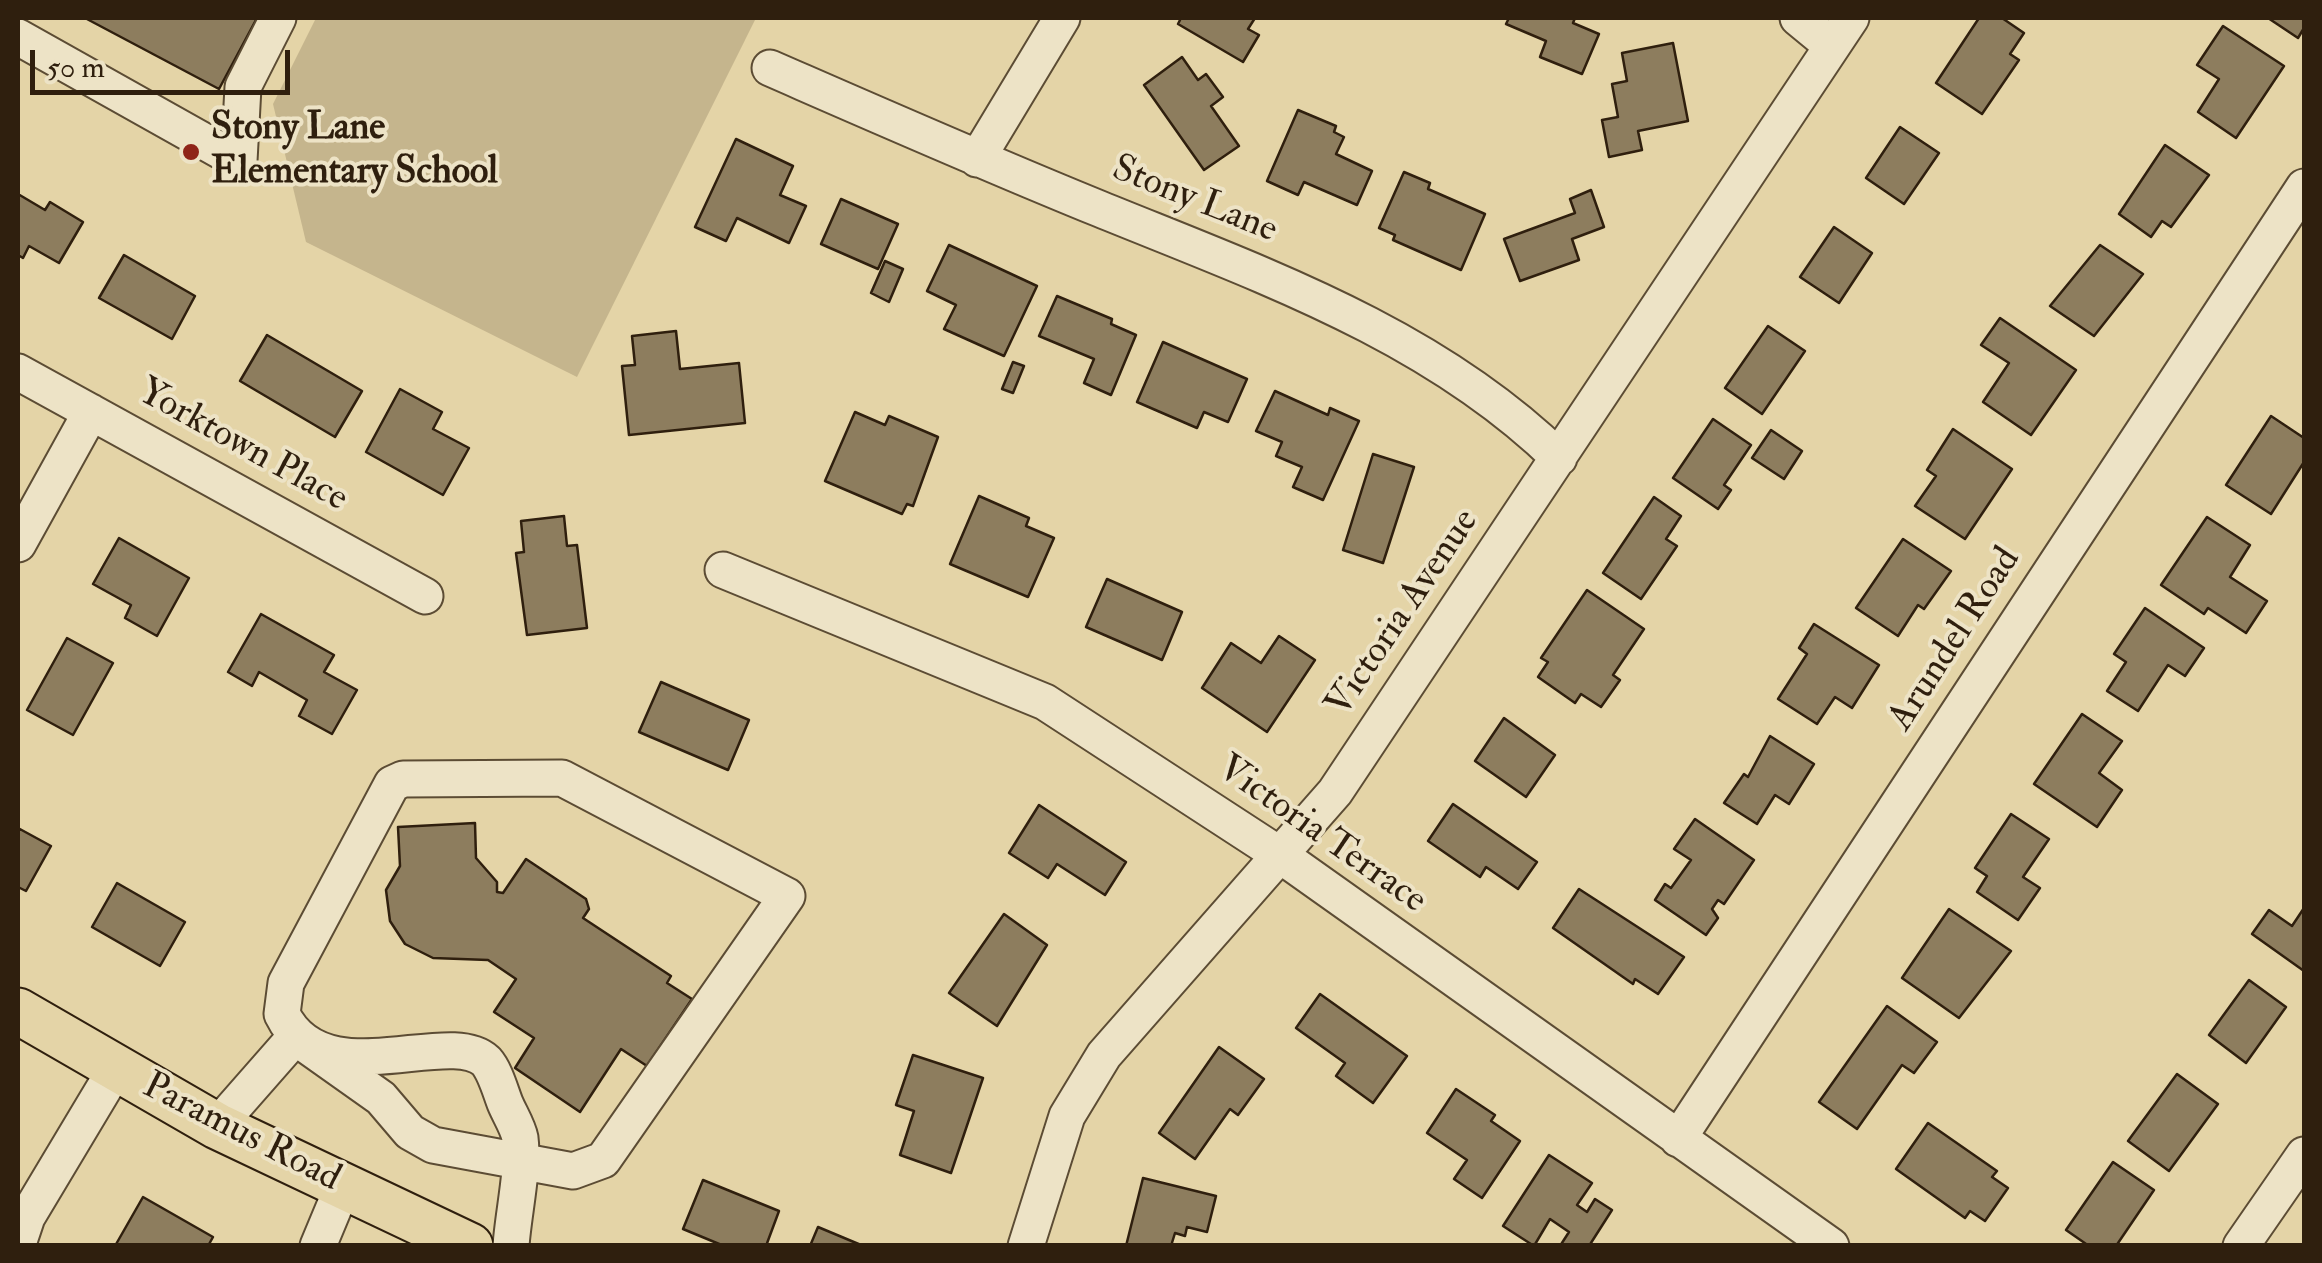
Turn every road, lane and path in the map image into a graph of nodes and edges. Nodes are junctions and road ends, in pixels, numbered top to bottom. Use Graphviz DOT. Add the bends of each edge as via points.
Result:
graph roads {
  1 [pos="278,18"];
  2 [pos="1062,18"];
  3 [pos="1798,18"];
  4 [pos="1842,32"];
  5 [pos="18,37"];
  6 [pos="770,68"];
  7 [pos="976,159"];
  8 [pos="2300,203"];
  9 [pos="18,372"];
  10 [pos="91,412"];
  11 [pos="1559,458"];
  12 [pos="18,544"];
  13 [pos="722,570"];
  14 [pos="425,596"];
  15 [pos="1280,855"];
  16 [pos="18,1011"];
  17 [pos="299,1039"];
  18 [pos="116,1070"];
  19 [pos="217,1126"];
  20 [pos="1678,1139"];
  21 [pos="2304,1155"];
  22 [pos="517,1174"];
  23 [pos="342,1186"];
  24 [pos="18,1244"];
  25 [pos="318,1246"];
  26 [pos="470,1246"];
  27 [pos="511,1246"];
  28 [pos="1026,1246"];
  29 [pos="1831,1246"];
  30 [pos="2240,1246"];
  1 -- 5 [label="street" via="243,87 239,161"];
  2 -- 7 [label="street"];
  3 -- 4 [label="street"];
  4 -- 11 [label="street, Victoria Avenue"];
  6 -- 7 [label="street, Stony Lane"];
  7 -- 11 [label="street, Stony Lane" via="1330,302 1480,391"];
  8 -- 20 [label="street, Arundel Road"];
  9 -- 10 [label="street, Yorktown Place"];
  10 -- 12 [label="street"];
  10 -- 14 [label="street, Yorktown Place"];
  11 -- 15 [label="street, Victoria Avenue" via="1383,724"];
  13 -- 15 [label="street, Victoria Terrace" via="1045,702"];
  15 -- 20 [label="street, Victoria Terrace"];
  15 -- 28 [label="street, Victoria Avenue" via="1104,1054 1067,1116"];
  16 -- 18 [label="main road, Paramus Road"];
  17 -- 19 [label="street"];
  17 -- 22 [label="street" via="381,1098 410,1132"];
  17 -- 22 [label="street" via="374,1060 467,1052 480,1057 520,1138"];
  17 -- 22 [label="street" via="282,1014 286,983 392,784 403,779 562,778 787,896 604,1160 573,1171"];
  18 -- 19 [label="main road, Paramus Road"];
  18 -- 24 [label="street" via="27,1217"];
  19 -- 23 [label="main road, Paramus Road"];
  20 -- 29 [label="street, Victoria Terrace"];
  21 -- 30 [label="street"];
  22 -- 27 [label="street"];
  23 -- 25 [label="street"];
  23 -- 26 [label="main road, Paramus Road"];
}
